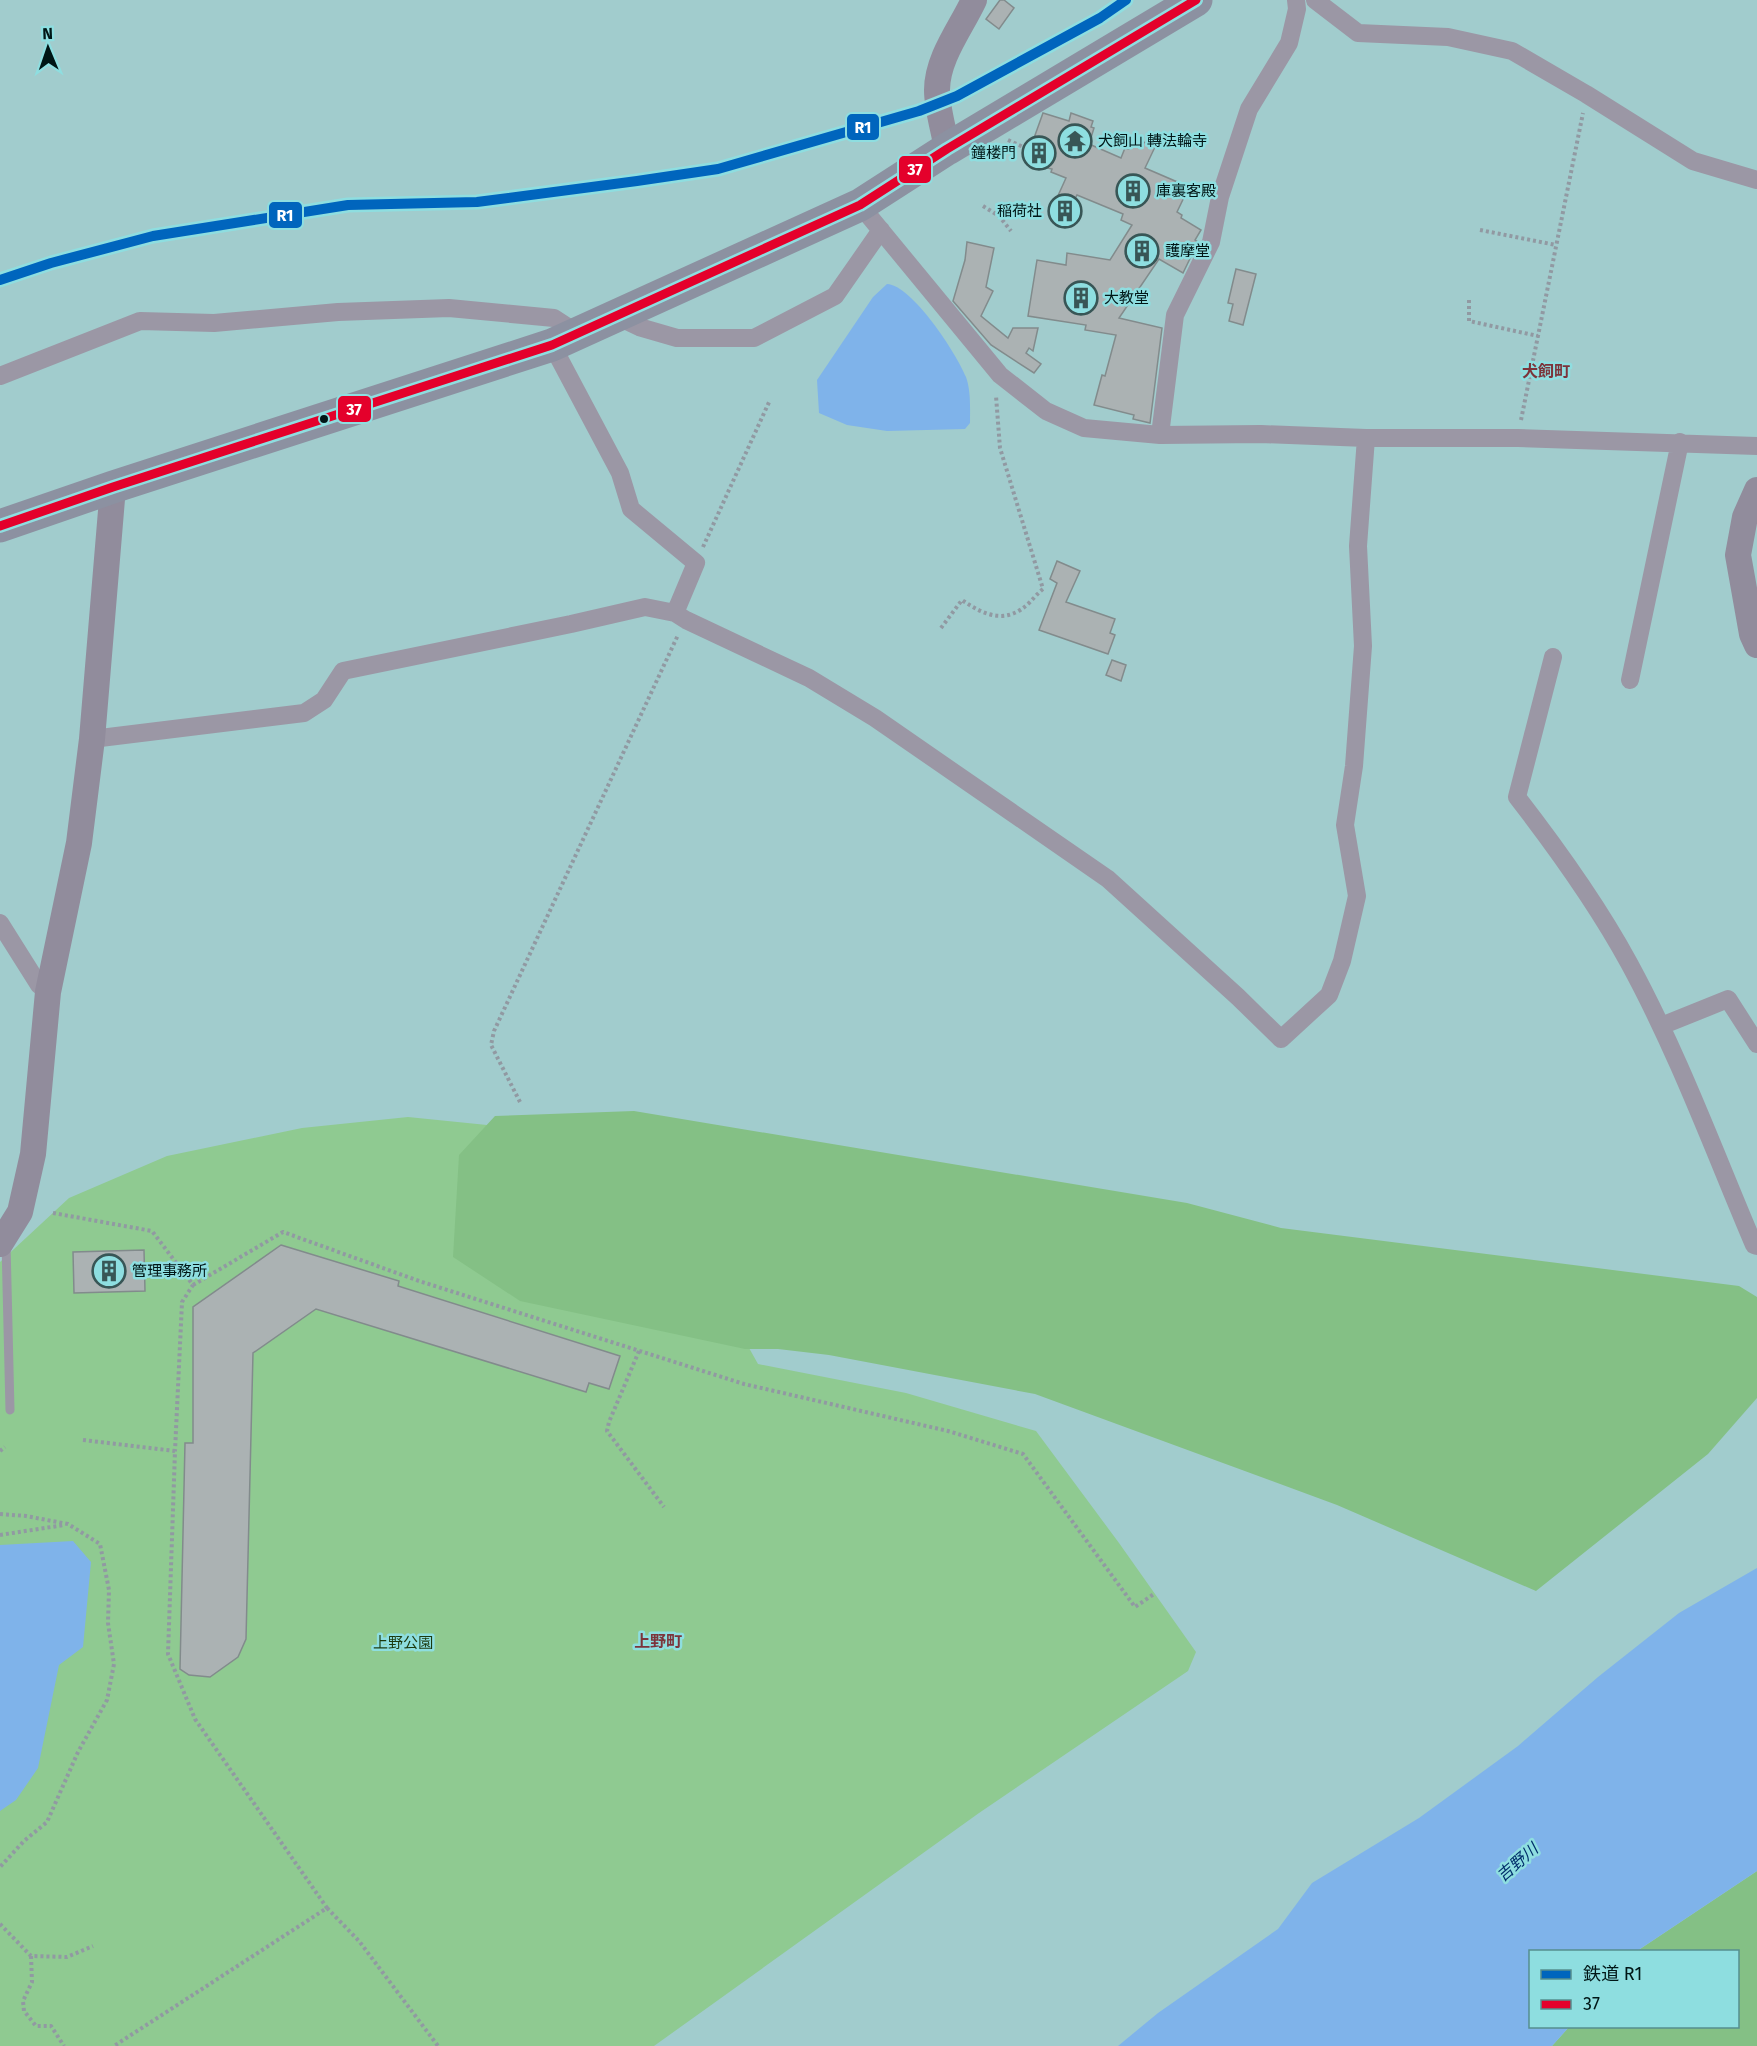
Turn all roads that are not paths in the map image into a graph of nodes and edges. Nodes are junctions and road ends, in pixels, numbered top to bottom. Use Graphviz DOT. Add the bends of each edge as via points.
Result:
graph roads {
  1 [pos="974,0"];
  2 [pos="1196,0"];
  3 [pos="1296,0"];
  4 [pos="1315,0"];
  5 [pos="947,149"];
  6 [pos="1757,180"];
  7 [pos="860,204"];
  8 [pos="881,230"];
  9 [pos="616,316"];
  10 [pos="564,339"];
  11 [pos="0,376"];
  12 [pos="1160,435"];
  13 [pos="1366,438"];
  14 [pos="1680,442"];
  15 [pos="1757,446"];
  16 [pos="113,487"];
  17 [pos="1757,490"];
  18 [pos="0,526"];
  19 [pos="680,616"];
  20 [pos="1757,645"];
  21 [pos="1553,657"];
  22 [pos="1630,680"];
  23 [pos="92,739"];
  24 [pos="0,923"];
  25 [pos="48,992"];
  26 [pos="1661,1026"];
  27 [pos="1757,1044"];
  28 [pos="3,1239"];
  29 [pos="1757,1246"];
  30 [pos="10,1410"];
  1 -- 5 [label="street" via="938,76"];
  2 -- 5 [label="highway"];
  3 -- 12 [label="street" via="1289,43 1249,109 1220,197 1211,242 1175,315"];
  4 -- 6 [label="street" via="1358,33 1448,37 1512,51 1694,161"];
  5 -- 7 [label="highway"];
  7 -- 8 [label="street"];
  7 -- 9 [label="highway"];
  8 -- 9 [label="street" via="835,296 754,338 677,338"];
  8 -- 12 [label="street" via="1000,375 1046,411 1083,428"];
  9 -- 10 [label="highway"];
  10 -- 11 [label="street" via="554,318 449,308 338,312 214,323 140,321"];
  10 -- 16 [label="highway"];
  10 -- 19 [label="street" via="631,509 696,563"];
  12 -- 13 [label="street"];
  13 -- 14 [label="street"];
  13 -- 19 [label="street" via="1358,546 1364,646 1345,825 1357,896 1342,961 1329,995 1281,1039 1108,879 875,718 809,678"];
  14 -- 15 [label="street"];
  14 -- 22 [label="street"];
  16 -- 18 [label="highway"];
  16 -- 23 [label="street"];
  17 -- 20 [label="street" via="1745,517 1738,555"];
  19 -- 23 [label="street" via="645,607 343,671 324,700 304,713"];
  21 -- 26 [label="street" via="1517,797 1596,907"];
  23 -- 25 [label="street" via="79,843"];
  24 -- 25 [label="street" via="39,985"];
  25 -- 28 [label="street" via="33,1154 20,1212"];
  26 -- 27 [label="street" via="1728,999"];
  26 -- 29 [label="street"];
  28 -- 30 [label="lane"];
}
